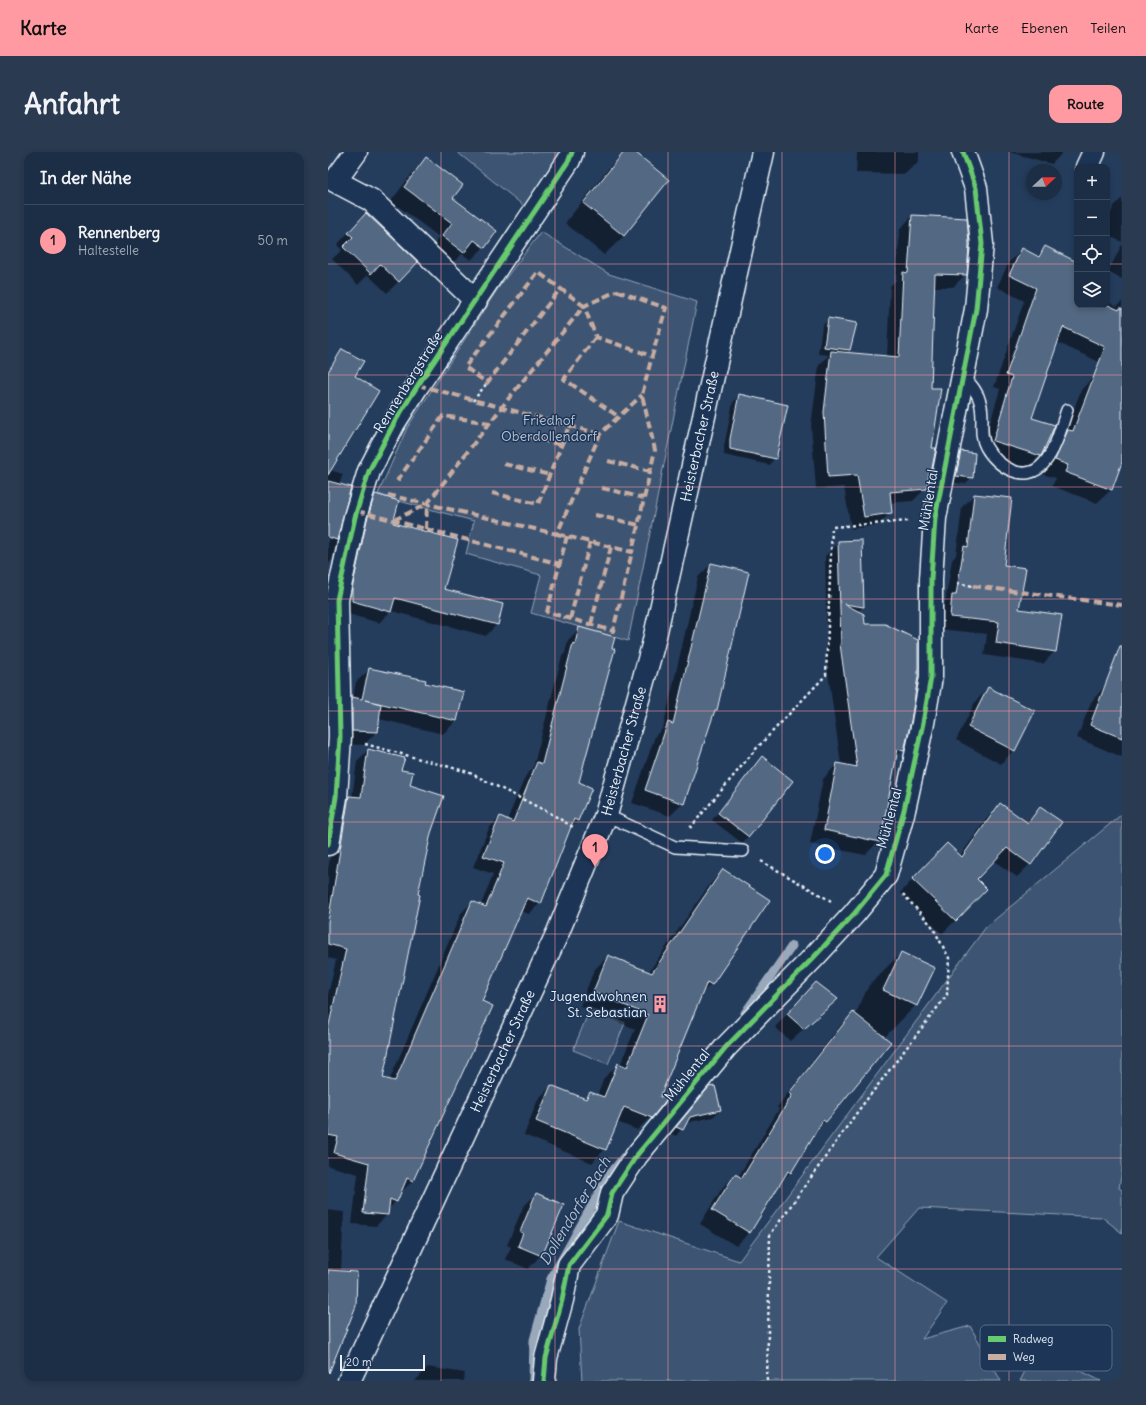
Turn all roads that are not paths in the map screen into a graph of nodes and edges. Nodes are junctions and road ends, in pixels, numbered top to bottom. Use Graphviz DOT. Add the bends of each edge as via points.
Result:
graph roads {
  1 [pos="356,152"];
  2 [pos="572,152"];
  3 [pos="763,152"];
  4 [pos="962,152"];
  5 [pos="1094,152"];
  6 [pos="1088,164"];
  7 [pos="332,186"];
  8 [pos="476,301"];
  9 [pos="964,377"];
  10 [pos="1067,410"];
  11 [pos="332,599"];
  12 [pos="606,815"];
  13 [pos="328,844"];
  14 [pos="743,851"];
  15 [pos="349,1381"];
  16 [pos="544,1381"];
  1 -- 7 [label="street"];
  2 -- 8 [label="street, Rennenbergstraße"];
  3 -- 12 [label="street, Heisterbacher Straße" via="653,645"];
  4 -- 9 [label="street, Mühlental" via="976,188 982,244 976,309"];
  5 -- 6 [label="street"];
  7 -- 8 [label="street" via="371,200"];
  8 -- 11 [label="street, Rennenbergstraße" via="394,423 369,471"];
  9 -- 10 [label="lane" via="981,402 982,435 986,447 1004,467 1014,472 1024,474 1044,464"];
  9 -- 16 [label="street, Mühlental" via="935,518 931,579 931,677 914,771 886,875 854,914 726,1047 637,1156 612,1193 607,1215 569,1265 546,1358"];
  11 -- 13 [label="street, Rennenbergstraße" via="340,737 336,797"];
  12 -- 14 [label="lane" via="675,847"];
  12 -- 15 [label="street, Heisterbacher Straße" via="558,932"];
}
